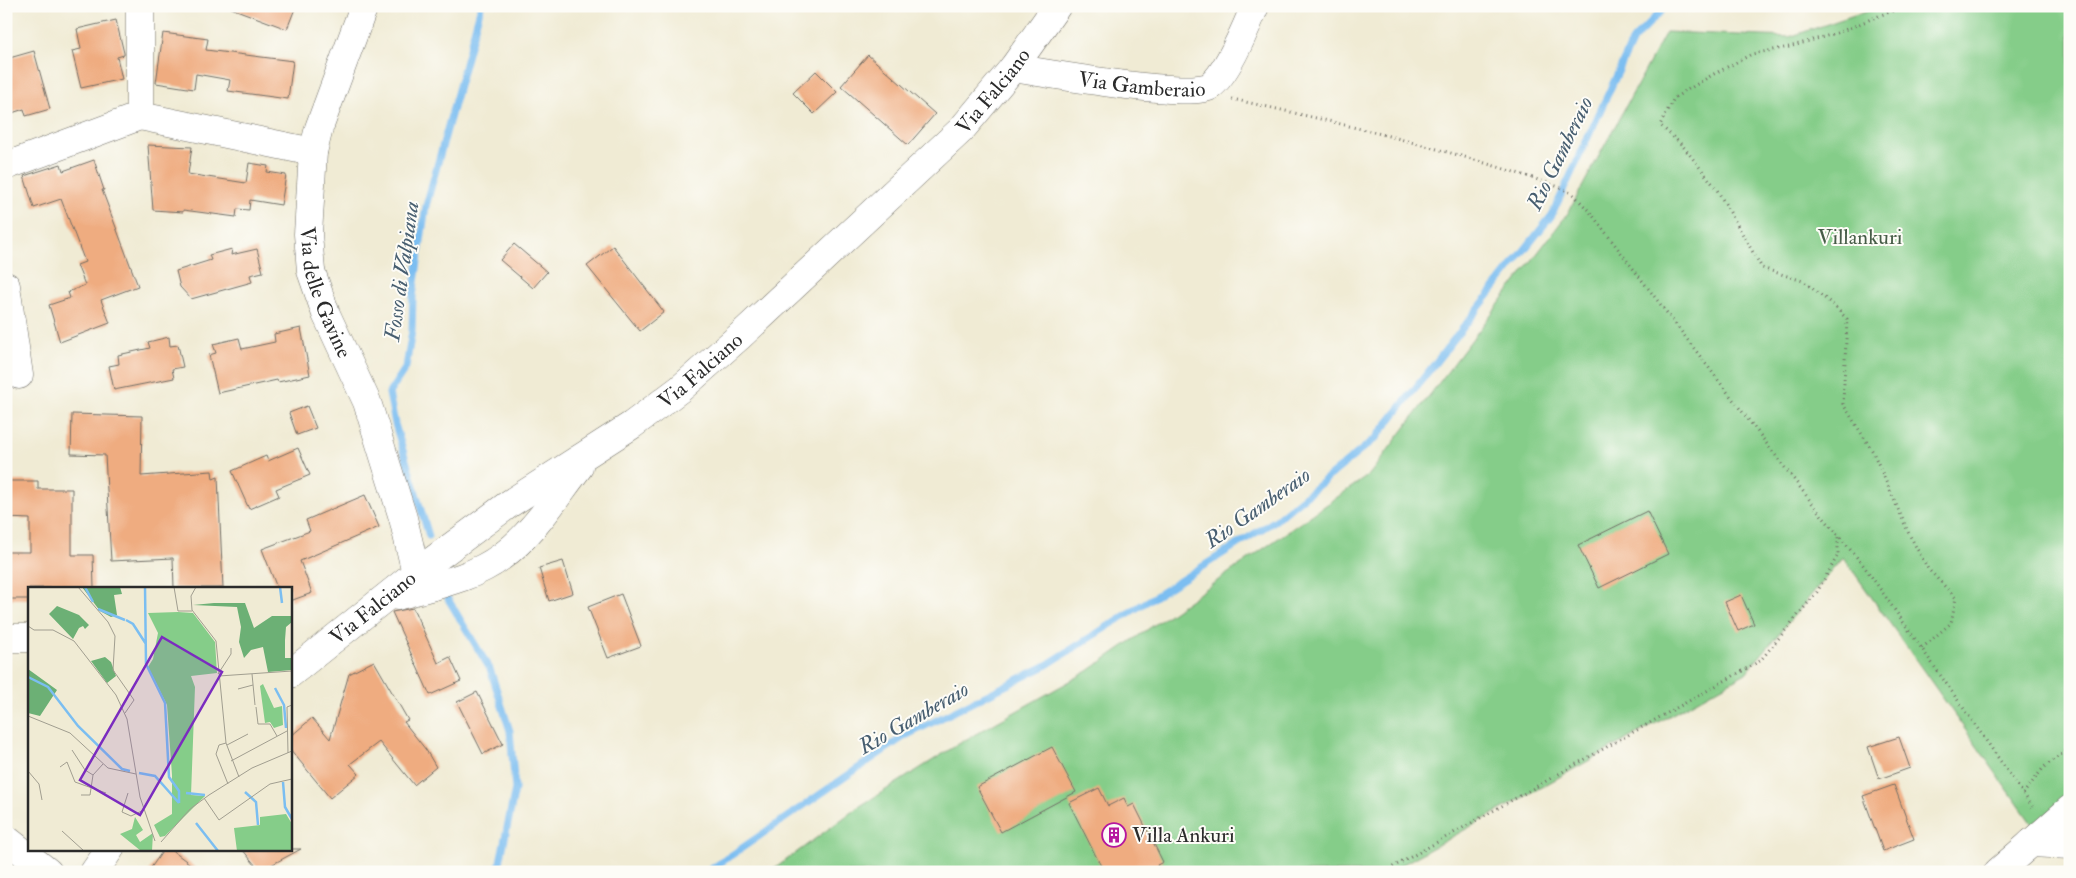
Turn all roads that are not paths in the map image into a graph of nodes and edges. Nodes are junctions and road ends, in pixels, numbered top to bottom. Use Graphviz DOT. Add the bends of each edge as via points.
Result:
graph roads {
  1 [pos="140,6"];
  2 [pos="364,6"];
  3 [pos="1057,6"];
  4 [pos="1254,6"];
  5 [pos="1012,68"];
  6 [pos="140,116"];
  7 [pos="313,152"];
  8 [pos="6,166"];
  9 [pos="6,286"];
  10 [pos="18,375"];
  11 [pos="589,453"];
  12 [pos="416,573"];
  13 [pos="383,600"];
  14 [pos="6,638"];
  15 [pos="28,638"];
  16 [pos="291,673"];
  17 [pos="2070,809"];
  18 [pos="2039,836"];
  19 [pos="6,839"];
  20 [pos="2070,846"];
  21 [pos="109,850"];
  22 [pos="2008,869"];
  23 [pos="48,872"];
  24 [pos="94,872"];
  1 -- 6 [label="street"];
  2 -- 7 [label="street, Via delle Gavine"];
  3 -- 5 [label="street, Via Falciano"];
  4 -- 5 [label="street, Via Gamberaio" via="1219,78 1205,89 1143,87"];
  5 -- 11 [label="street, Via Falciano" via="960,130 740,336 680,389"];
  6 -- 7 [label="street"];
  6 -- 8 [label="street"];
  7 -- 12 [label="street, Via delle Gavine" via="308,234 311,270 326,314 367,402 403,518"];
  9 -- 10 [label="street"];
  11 -- 12 [label="street, Via Falciano" via="510,504"];
  11 -- 13 [label="street" via="536,524 501,558 476,571"];
  12 -- 13 [label="street, Via Falciano"];
  13 -- 16 [label="street, Via Falciano"];
  14 -- 15 [label="street"];
  17 -- 18 [label="street"];
  18 -- 20 [label="street"];
  18 -- 22 [label="street"];
  19 -- 23 [label="street"];
  21 -- 24 [label="street"];
}
